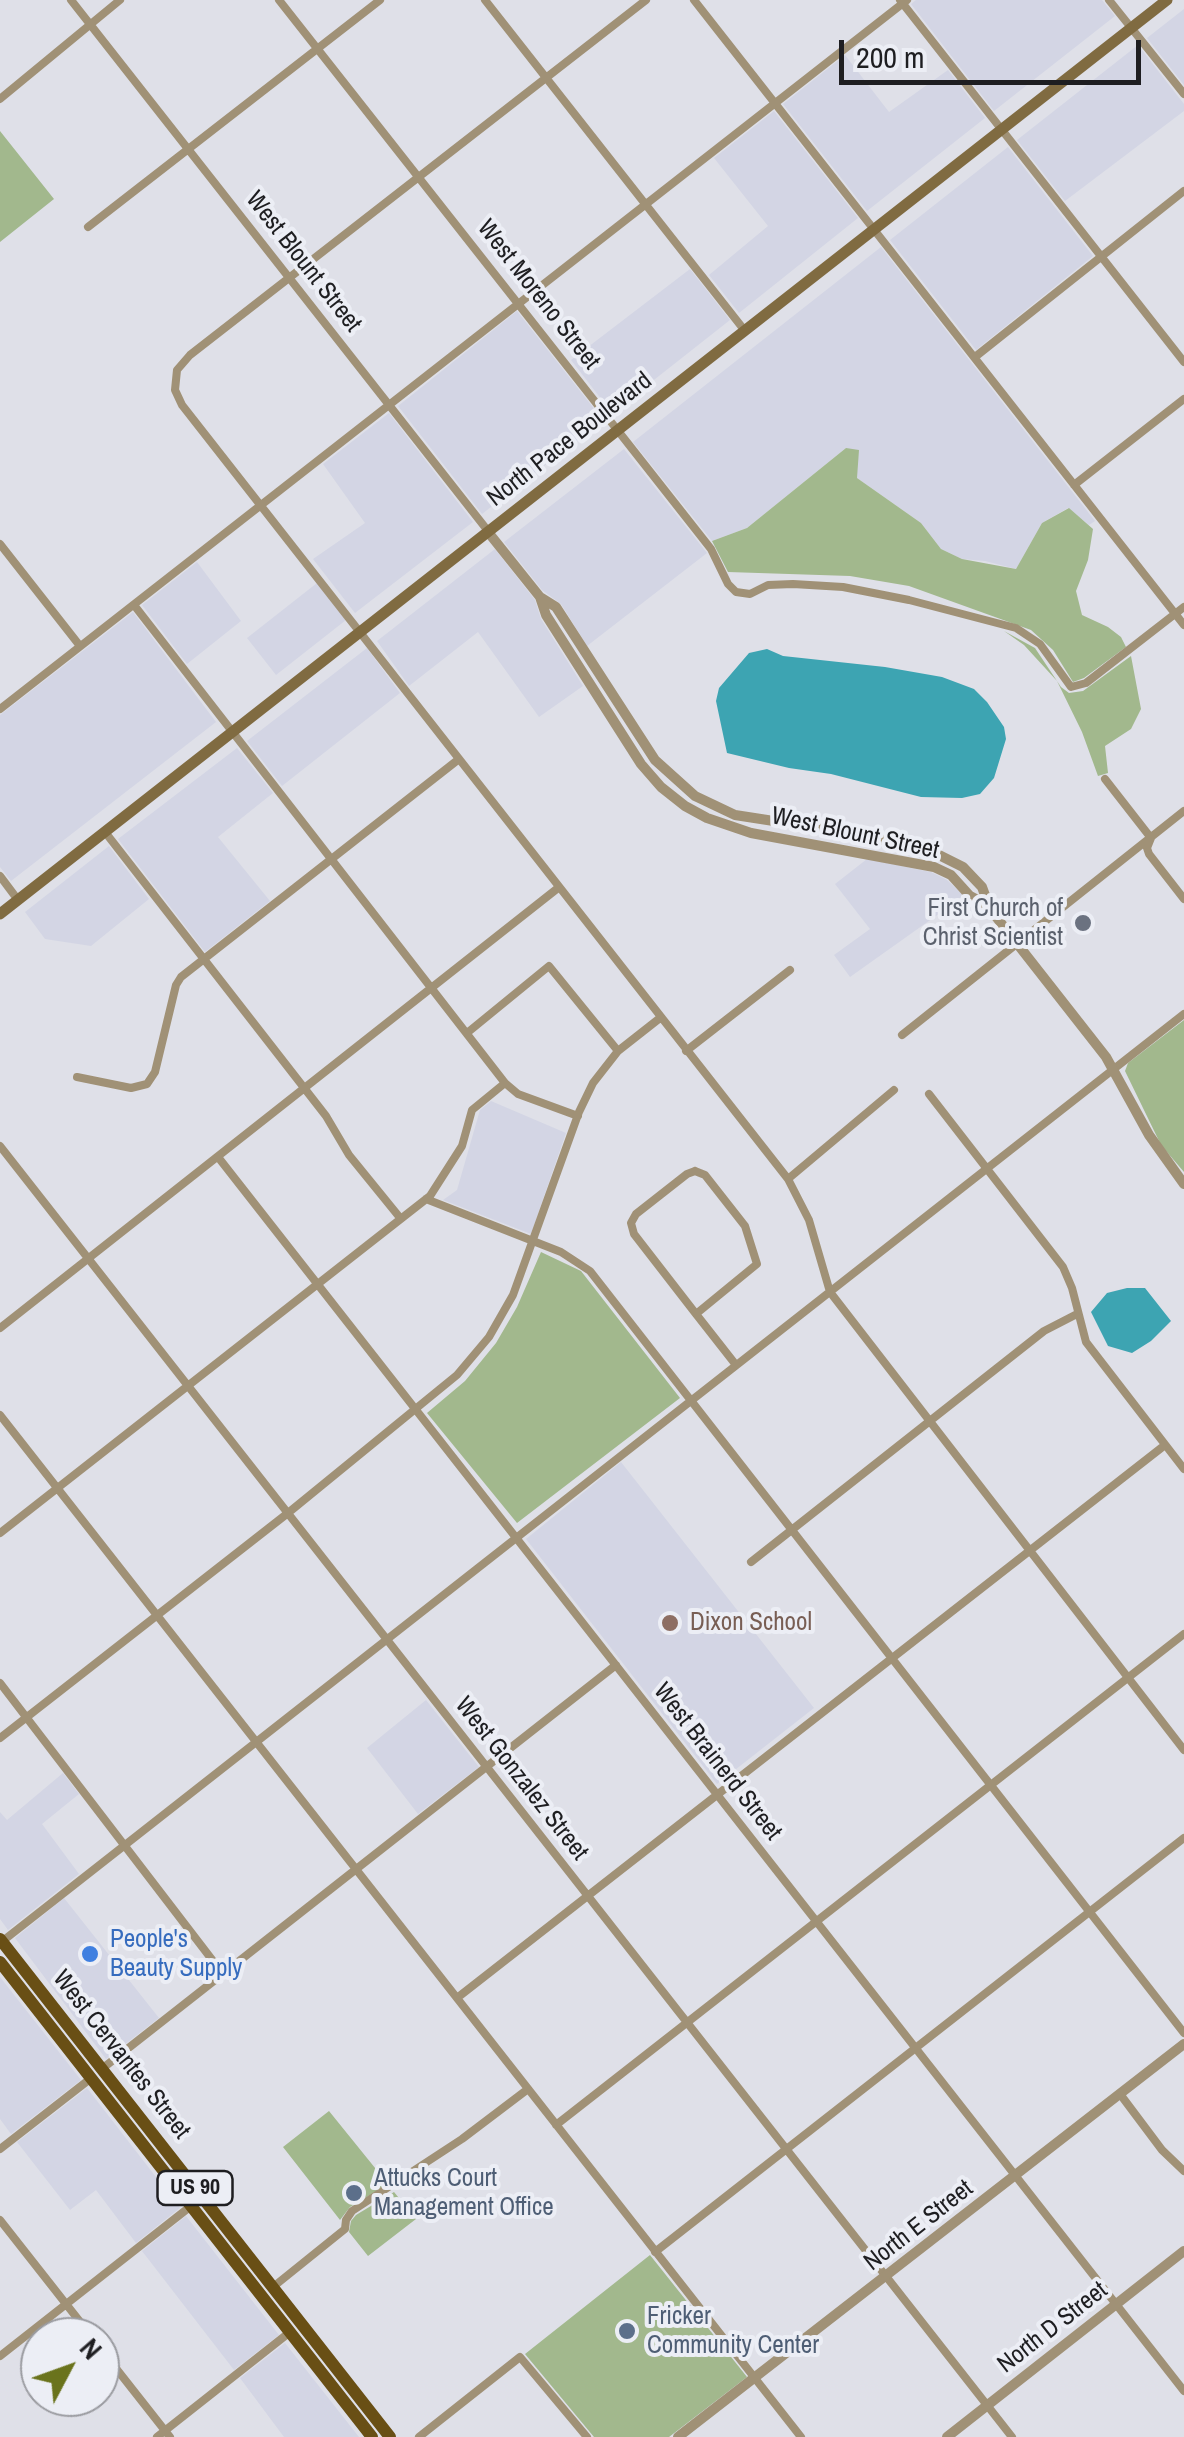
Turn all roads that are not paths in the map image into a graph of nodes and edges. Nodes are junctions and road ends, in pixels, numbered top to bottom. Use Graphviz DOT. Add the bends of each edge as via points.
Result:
graph roads {
  1 [pos="72,0"];
  2 [pos="120,0"];
  3 [pos="279,0"];
  4 [pos="380,0"];
  5 [pos="485,0"];
  6 [pos="646,0"];
  7 [pos="694,0"];
  8 [pos="1109,0"];
  9 [pos="1167,0"];
  10 [pos="904,1"];
  11 [pos="90,24"];
  12 [pos="1132,28"];
  13 [pos="318,49"];
  14 [pos="547,78"];
  15 [pos="1184,94"];
  16 [pos="0,99"];
  17 [pos="775,103"];
  18 [pos="1002,130"];
  19 [pos="190,149"];
  20 [pos="420,176"];
  21 [pos="1184,191"];
  22 [pos="646,204"];
  23 [pos="88,227"];
  24 [pos="875,231"];
  25 [pos="1101,256"];
  26 [pos="290,278"];
  27 [pos="519,303"];
  28 [pos="745,331"];
  29 [pos="975,358"];
  30 [pos="1184,362"];
  31 [pos="1184,400"];
  32 [pos="390,405"];
  33 [pos="618,430"];
  34 [pos="1074,484"];
  35 [pos="262,505"];
  36 [pos="488,532"];
  37 [pos="0,544"];
  38 [pos="540,597"];
  39 [pos="134,605"];
  40 [pos="1184,607"];
  41 [pos="1175,614"];
  42 [pos="1184,625"];
  43 [pos="362,631"];
  44 [pos="80,646"];
  45 [pos="0,709"];
  46 [pos="627,718"];
  47 [pos="615,726"];
  48 [pos="232,732"];
  49 [pos="459,759"];
  50 [pos="1105,779"];
  51 [pos="1184,811"];
  52 [pos="744,817"];
  53 [pos="739,830"];
  54 [pos="105,832"];
  55 [pos="1151,838"];
  56 [pos="331,859"];
  57 [pos="0,876"];
  58 [pos="558,888"];
  59 [pos="1184,898"];
  60 [pos="18,900"];
  61 [pos="987,905"];
  62 [pos="0,914"];
  63 [pos="1018,945"];
  64 [pos="204,960"];
  65 [pos="790,970"];
  66 [pos="432,988"];
  67 [pos="1184,1014"];
  68 [pos="660,1018"];
  69 [pos="466,1032"];
  70 [pos="902,1034"];
  71 [pos="686,1051"];
  72 [pos="618,1052"];
  73 [pos="1113,1069"];
  74 [pos="77,1077"];
  75 [pos="505,1083"];
  76 [pos="304,1089"];
  77 [pos="894,1090"];
  78 [pos="929,1094"];
  79 [pos="578,1116"];
  80 [pos="0,1146"];
  81 [pos="218,1157"];
  82 [pos="987,1168"];
  83 [pos="788,1179"];
  84 [pos="1184,1184"];
  85 [pos="426,1200"];
  86 [pos="401,1220"];
  87 [pos="534,1242"];
  88 [pos="88,1259"];
  89 [pos="318,1285"];
  90 [pos="830,1292"];
  91 [pos="696,1314"];
  92 [pos="1077,1314"];
  93 [pos="0,1328"];
  94 [pos="736,1366"];
  95 [pos="188,1386"];
  96 [pos="691,1400"];
  97 [pos="417,1411"];
  98 [pos="0,1415"];
  99 [pos="929,1420"];
  100 [pos="1166,1445"];
  101 [pos="1184,1469"];
  102 [pos="58,1487"];
  103 [pos="288,1514"];
  104 [pos="790,1530"];
  105 [pos="0,1532"];
  106 [pos="516,1538"];
  107 [pos="1029,1551"];
  108 [pos="751,1562"];
  109 [pos="158,1615"];
  110 [pos="1184,1634"];
  111 [pos="386,1640"];
  112 [pos="891,1659"];
  113 [pos="616,1666"];
  114 [pos="1128,1678"];
  115 [pos="0,1683"];
  116 [pos="26,1717"];
  117 [pos="0,1738"];
  118 [pos="256,1741"];
  119 [pos="1184,1750"];
  120 [pos="486,1767"];
  121 [pos="990,1786"];
  122 [pos="717,1796"];
  123 [pos="1184,1838"];
  124 [pos="126,1843"];
  125 [pos="356,1869"];
  126 [pos="588,1896"];
  127 [pos="1089,1912"];
  128 [pos="816,1922"];
  129 [pos="1,1941"];
  130 [pos="0,1962"];
  131 [pos="223,1974"];
  132 [pos="457,1998"];
  133 [pos="686,2023"];
  134 [pos="1184,2033"];
  135 [pos="1184,2044"];
  136 [pos="915,2048"];
  137 [pos="103,2068"];
  138 [pos="90,2079"];
  139 [pos="528,2089"];
  140 [pos="1120,2094"];
  141 [pos="556,2125"];
  142 [pos="0,2149"];
  143 [pos="786,2150"];
  144 [pos="1184,2172"];
  145 [pos="1015,2176"];
  146 [pos="190,2206"];
  147 [pos="0,2220"];
  148 [pos="211,2231"];
  149 [pos="1184,2251"];
  150 [pos="655,2252"];
  151 [pos="886,2278"];
  152 [pos="273,2287"];
  153 [pos="66,2304"];
  154 [pos="1116,2305"];
  155 [pos="76,2317"];
  156 [pos="290,2332"];
  157 [pos="0,2356"];
  158 [pos="120,2375"];
  159 [pos="754,2377"];
  160 [pos="352,2388"];
  161 [pos="1184,2391"];
  162 [pos="987,2406"];
  163 [pos="164,2435"];
  164 [pos="372,2437"];
  165 [pos="390,2437"];
  166 [pos="419,2437"];
  167 [pos="587,2437"];
  168 [pos="678,2437"];
  169 [pos="801,2437"];
  170 [pos="947,2437"];
  171 [pos="1012,2437"];
  1 -- 11 [label="street, West Blount Street"];
  2 -- 11 [label="street"];
  3 -- 13 [label="street, West Moreno Street"];
  4 -- 13 [label="street"];
  5 -- 14 [label="street"];
  6 -- 14 [label="street"];
  7 -- 17 [label="street"];
  8 -- 12 [label="street"];
  9 -- 12 [label="main road, North Pace Boulevard"];
  10 -- 17 [label="street"];
  10 -- 18 [label="street"];
  11 -- 16 [label="street"];
  11 -- 19 [label="street, West Blount Street"];
  12 -- 15 [label="street"];
  12 -- 18 [label="main road, North Pace Boulevard"];
  13 -- 19 [label="street"];
  13 -- 20 [label="street, West Moreno Street"];
  14 -- 20 [label="street"];
  14 -- 22 [label="street"];
  17 -- 22 [label="street"];
  17 -- 24 [label="street"];
  18 -- 24 [label="main road, North Pace Boulevard"];
  18 -- 25 [label="street"];
  19 -- 23 [label="street"];
  19 -- 26 [label="street, West Blount Street"];
  20 -- 26 [label="street"];
  20 -- 27 [label="street, West Moreno Street"];
  21 -- 25 [label="street"];
  22 -- 27 [label="street"];
  22 -- 28 [label="street"];
  24 -- 28 [label="main road, North Pace Boulevard"];
  24 -- 29 [label="street"];
  25 -- 29 [label="street"];
  25 -- 30 [label="street"];
  26 -- 32 [label="street, West Blount Street"];
  26 -- 35 [label="street" via="190,355 174,377 182,405"];
  27 -- 32 [label="street"];
  27 -- 33 [label="street, West Moreno Street"];
  28 -- 33 [label="main road, North Pace Boulevard"];
  29 -- 34 [label="street"];
  31 -- 34 [label="street"];
  32 -- 35 [label="street"];
  32 -- 36 [label="street, West Blount Street"];
  33 -- 36 [label="main road, North Pace Boulevard"];
  33 -- 41 [label="street, West Moreno Street" via="711,549 736,592 768,585 843,587 1016,628 1040,644 1070,687 1086,683"];
  34 -- 41 [label="street"];
  35 -- 39 [label="street"];
  35 -- 43 [label="street"];
  36 -- 38 [label="street, West Blount Street"];
  36 -- 43 [label="main road, North Pace Boulevard"];
  37 -- 44 [label="street"];
  38 -- 46 [label="street, West Blount Street" via="556,607"];
  38 -- 47 [label="street, West Blount Street"];
  39 -- 44 [label="street"];
  39 -- 48 [label="street"];
  40 -- 41 [label="street"];
  41 -- 42 [label="street"];
  43 -- 48 [label="main road, North Pace Boulevard"];
  43 -- 49 [label="street"];
  44 -- 45 [label="street"];
  46 -- 47 [label="street"];
  46 -- 52 [label="street, West Blount Street" via="681,785"];
  47 -- 53 [label="street, West Blount Street" via="674,798"];
  48 -- 54 [label="main road, North Pace Boulevard"];
  48 -- 56 [label="street"];
  49 -- 56 [label="street"];
  49 -- 58 [label="street"];
  50 -- 55 [label="street"];
  51 -- 55 [label="street"];
  52 -- 53 [label="street"];
  52 -- 61 [label="street, West Blount Street" via="941,854 974,878"];
  53 -- 61 [label="street, West Blount Street" via="917,862 951,875"];
  54 -- 60 [label="main road, North Pace Boulevard"];
  54 -- 64 [label="street"];
  55 -- 59 [label="street" via="1149,854"];
  55 -- 63 [label="street"];
  56 -- 64 [label="street"];
  56 -- 66 [label="street"];
  57 -- 60 [label="street"];
  58 -- 66 [label="street"];
  58 -- 68 [label="street"];
  60 -- 62 [label="main road, North Pace Boulevard"];
  61 -- 63 [label="street"];
  63 -- 70 [label="street"];
  63 -- 73 [label="street"];
  64 -- 74 [label="street" via="176,985 152,1080 131,1088"];
  64 -- 76 [label="street"];
  65 -- 71 [label="street"];
  66 -- 69 [label="street"];
  66 -- 76 [label="street"];
  67 -- 73 [label="street"];
  68 -- 71 [label="street"];
  68 -- 72 [label="street"];
  69 -- 72 [label="street" via="549,966"];
  69 -- 75 [label="street"];
  71 -- 83 [label="street"];
  72 -- 79 [label="street"];
  73 -- 82 [label="street"];
  73 -- 84 [label="street"];
  75 -- 79 [label="street"];
  75 -- 85 [label="street" via="472,1110 462,1146"];
  76 -- 81 [label="street"];
  76 -- 86 [label="street"];
  77 -- 83 [label="street"];
  78 -- 82 [label="street"];
  79 -- 87 [label="street"];
  80 -- 88 [label="street, West Gonzalez Street"];
  81 -- 88 [label="street"];
  81 -- 89 [label="street, West Brainerd Street"];
  82 -- 90 [label="street"];
  82 -- 92 [label="street" via="1062,1267"];
  83 -- 90 [label="street" via="809,1220"];
  85 -- 86 [label="street"];
  85 -- 87 [label="street"];
  86 -- 89 [label="street"];
  87 -- 96 [label="street" via="590,1271"];
  87 -- 97 [label="street" via="489,1337"];
  88 -- 93 [label="street"];
  88 -- 95 [label="street, West Gonzalez Street"];
  89 -- 95 [label="street"];
  89 -- 97 [label="street, West Brainerd Street"];
  90 -- 94 [label="street"];
  90 -- 99 [label="street"];
  91 -- 91 [label="street" via="631,1224 695,1171 745,1226 758,1264"];
  91 -- 94 [label="street"];
  92 -- 99 [label="street"];
  92 -- 100 [label="street" via="1086,1342"];
  94 -- 96 [label="street"];
  95 -- 102 [label="street"];
  95 -- 103 [label="street, West Gonzalez Street"];
  96 -- 104 [label="street"];
  96 -- 106 [label="street"];
  97 -- 103 [label="street"];
  97 -- 106 [label="street, West Brainerd Street"];
  98 -- 102 [label="street"];
  99 -- 104 [label="street"];
  99 -- 107 [label="street"];
  100 -- 101 [label="street"];
  100 -- 107 [label="street"];
  102 -- 105 [label="street"];
  102 -- 109 [label="street"];
  103 -- 109 [label="street"];
  103 -- 111 [label="street, West Gonzalez Street"];
  104 -- 108 [label="street"];
  104 -- 112 [label="street"];
  106 -- 111 [label="street"];
  106 -- 113 [label="street, West Brainerd Street"];
  107 -- 112 [label="street"];
  107 -- 114 [label="street"];
  109 -- 116 [label="street"];
  109 -- 118 [label="street"];
  110 -- 114 [label="street"];
  111 -- 118 [label="street"];
  111 -- 120 [label="street, West Gonzalez Street"];
  112 -- 121 [label="street"];
  112 -- 122 [label="street"];
  113 -- 120 [label="street"];
  113 -- 122 [label="street, West Brainerd Street"];
  114 -- 119 [label="street"];
  114 -- 121 [label="street"];
  115 -- 116 [label="street"];
  116 -- 117 [label="street"];
  116 -- 124 [label="street"];
  118 -- 124 [label="street"];
  118 -- 125 [label="street"];
  120 -- 125 [label="street"];
  120 -- 126 [label="street, West Gonzalez Street"];
  121 -- 127 [label="street"];
  121 -- 128 [label="street"];
  122 -- 126 [label="street"];
  122 -- 128 [label="street, West Brainerd Street"];
  123 -- 127 [label="street"];
  124 -- 129 [label="street"];
  124 -- 131 [label="street"];
  125 -- 131 [label="street"];
  125 -- 132 [label="street"];
  126 -- 132 [label="street"];
  126 -- 133 [label="street, West Gonzalez Street"];
  127 -- 134 [label="street"];
  127 -- 136 [label="street"];
  128 -- 133 [label="street"];
  128 -- 136 [label="street, West Brainerd Street"];
  129 -- 137 [label="main road, West Cervantes Street / US 90"];
  130 -- 138 [label="main road, West Cervantes Street / US 90"];
  131 -- 137 [label="street"];
  132 -- 139 [label="street"];
  133 -- 141 [label="street"];
  133 -- 143 [label="street, West Gonzalez Street"];
  135 -- 140 [label="street, North E Street"];
  136 -- 143 [label="street"];
  136 -- 145 [label="street, West Brainerd Street"];
  137 -- 152 [label="main road, West Cervantes Street / US 90"];
  138 -- 142 [label="street"];
  138 -- 146 [label="main road, West Cervantes Street / US 90"];
  139 -- 141 [label="street"];
  139 -- 152 [label="street" via="352,2211 345,2229"];
  140 -- 144 [label="street"];
  140 -- 145 [label="street, North E Street"];
  141 -- 150 [label="street"];
  143 -- 150 [label="street"];
  143 -- 151 [label="street, West Gonzalez Street"];
  145 -- 151 [label="street, North E Street"];
  145 -- 154 [label="street, West Brainerd Street"];
  146 -- 148 [label="main road, West Cervantes Street / US 90"];
  146 -- 153 [label="street"];
  147 -- 153 [label="street"];
  148 -- 152 [label="main road"];
  148 -- 156 [label="main road, West Cervantes Street / US 90"];
  149 -- 154 [label="street, North D Street"];
  150 -- 159 [label="street"];
  151 -- 159 [label="street, North E Street"];
  151 -- 162 [label="street, West Gonzalez Street"];
  152 -- 160 [label="main road, West Cervantes Street / US 90"];
  153 -- 155 [label="street"];
  153 -- 157 [label="street"];
  154 -- 161 [label="street, West Brainerd Street"];
  154 -- 162 [label="street, North D Street"];
  156 -- 160 [label="main road" via="302,2333"];
  156 -- 163 [label="street"];
  156 -- 164 [label="main road, West Cervantes Street / US 90"];
  158 -- 163 [label="street"];
  159 -- 168 [label="street, North E Street"];
  159 -- 169 [label="street"];
  160 -- 165 [label="main road, West Cervantes Street / US 90"];
  162 -- 170 [label="street, North D Street"];
  162 -- 171 [label="street, West Gonzalez Street"];
  166 -- 167 [label="street" via="520,2357"];
}
